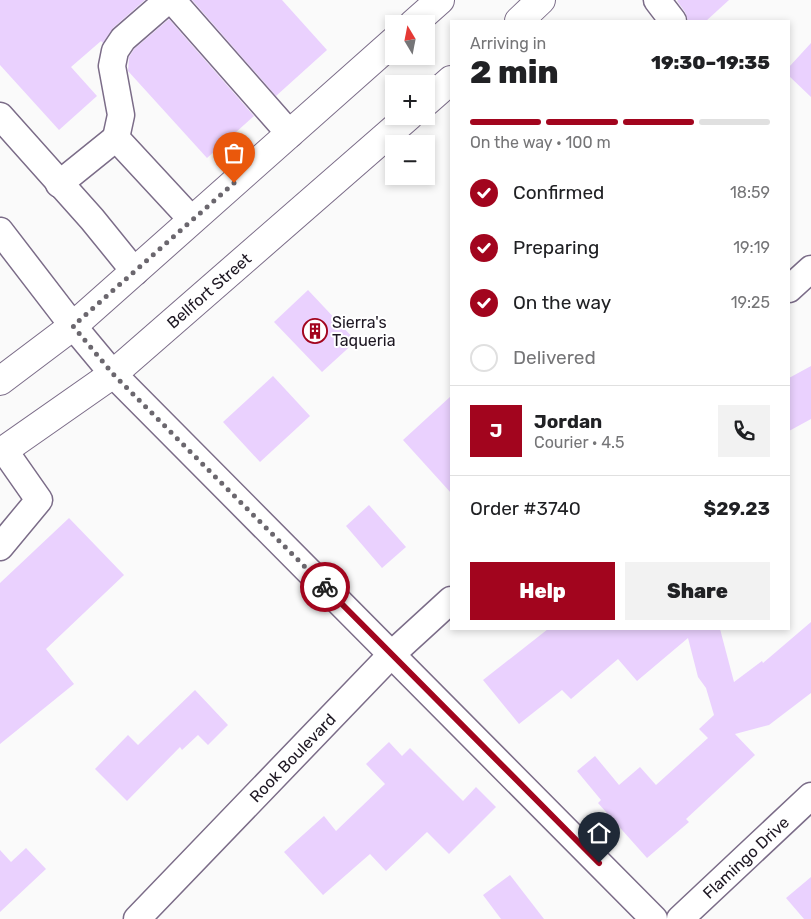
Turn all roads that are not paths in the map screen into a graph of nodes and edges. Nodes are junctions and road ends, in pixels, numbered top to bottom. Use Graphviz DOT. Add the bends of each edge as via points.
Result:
graph roads {
  1 [pos="168,0"];
  2 [pos="172,0"];
  3 [pos="440,0"];
  4 [pos="541,0"];
  5 [pos="656,0"];
  6 [pos="423,15"];
  7 [pos="520,20"];
  8 [pos="672,20"];
  9 [pos="385,49"];
  10 [pos="450,81"];
  11 [pos="435,94"];
  12 [pos="0,116"];
  13 [pos="400,125"];
  14 [pos="290,134"];
  15 [pos="116,138"];
  16 [pos="59,184"];
  17 [pos="192,220"];
  18 [pos="0,230"];
  19 [pos="9,260"];
  20 [pos="811,269"];
  21 [pos="134,272"];
  22 [pos="790,289"];
  23 [pos="73,326"];
  24 [pos="113,374"];
  25 [pos="0,380"];
  26 [pos="2,451"];
  27 [pos="0,545"];
  28 [pos="450,601"];
  29 [pos="392,654"];
  30 [pos="811,796"];
  31 [pos="136,919"];
  32 [pos="654,919"];
  33 [pos="680,919"];
  1 -- 15 [label="street" via="123,39 115,51 112,66 121,115"];
  2 -- 14 [label="street"];
  3 -- 6 [label="main road"];
  4 -- 7 [label="main road"];
  5 -- 8 [label="street"];
  9 -- 14 [label="main road"];
  10 -- 11 [label="main road"];
  12 -- 16 [label="street"];
  13 -- 24 [label="main road, Bellfort Street"];
  14 -- 17 [label="main road"];
  15 -- 16 [label="street"];
  15 -- 17 [label="street"];
  16 -- 21 [label="street"];
  17 -- 21 [label="main road"];
  18 -- 19 [label="street"];
  19 -- 23 [label="street"];
  20 -- 22 [label="street"];
  21 -- 23 [label="main road"];
  23 -- 24 [label="street"];
  23 -- 25 [label="main road"];
  24 -- 26 [label="main road, Bellfort Street"];
  24 -- 29 [label="street"];
  26 -- 27 [label="street" via="39,500"];
  28 -- 29 [label="street, Rook Boulevard"];
  29 -- 31 [label="street, Rook Boulevard"];
  29 -- 32 [label="street"];
  30 -- 33 [label="street, Flamingo Drive"];
}
